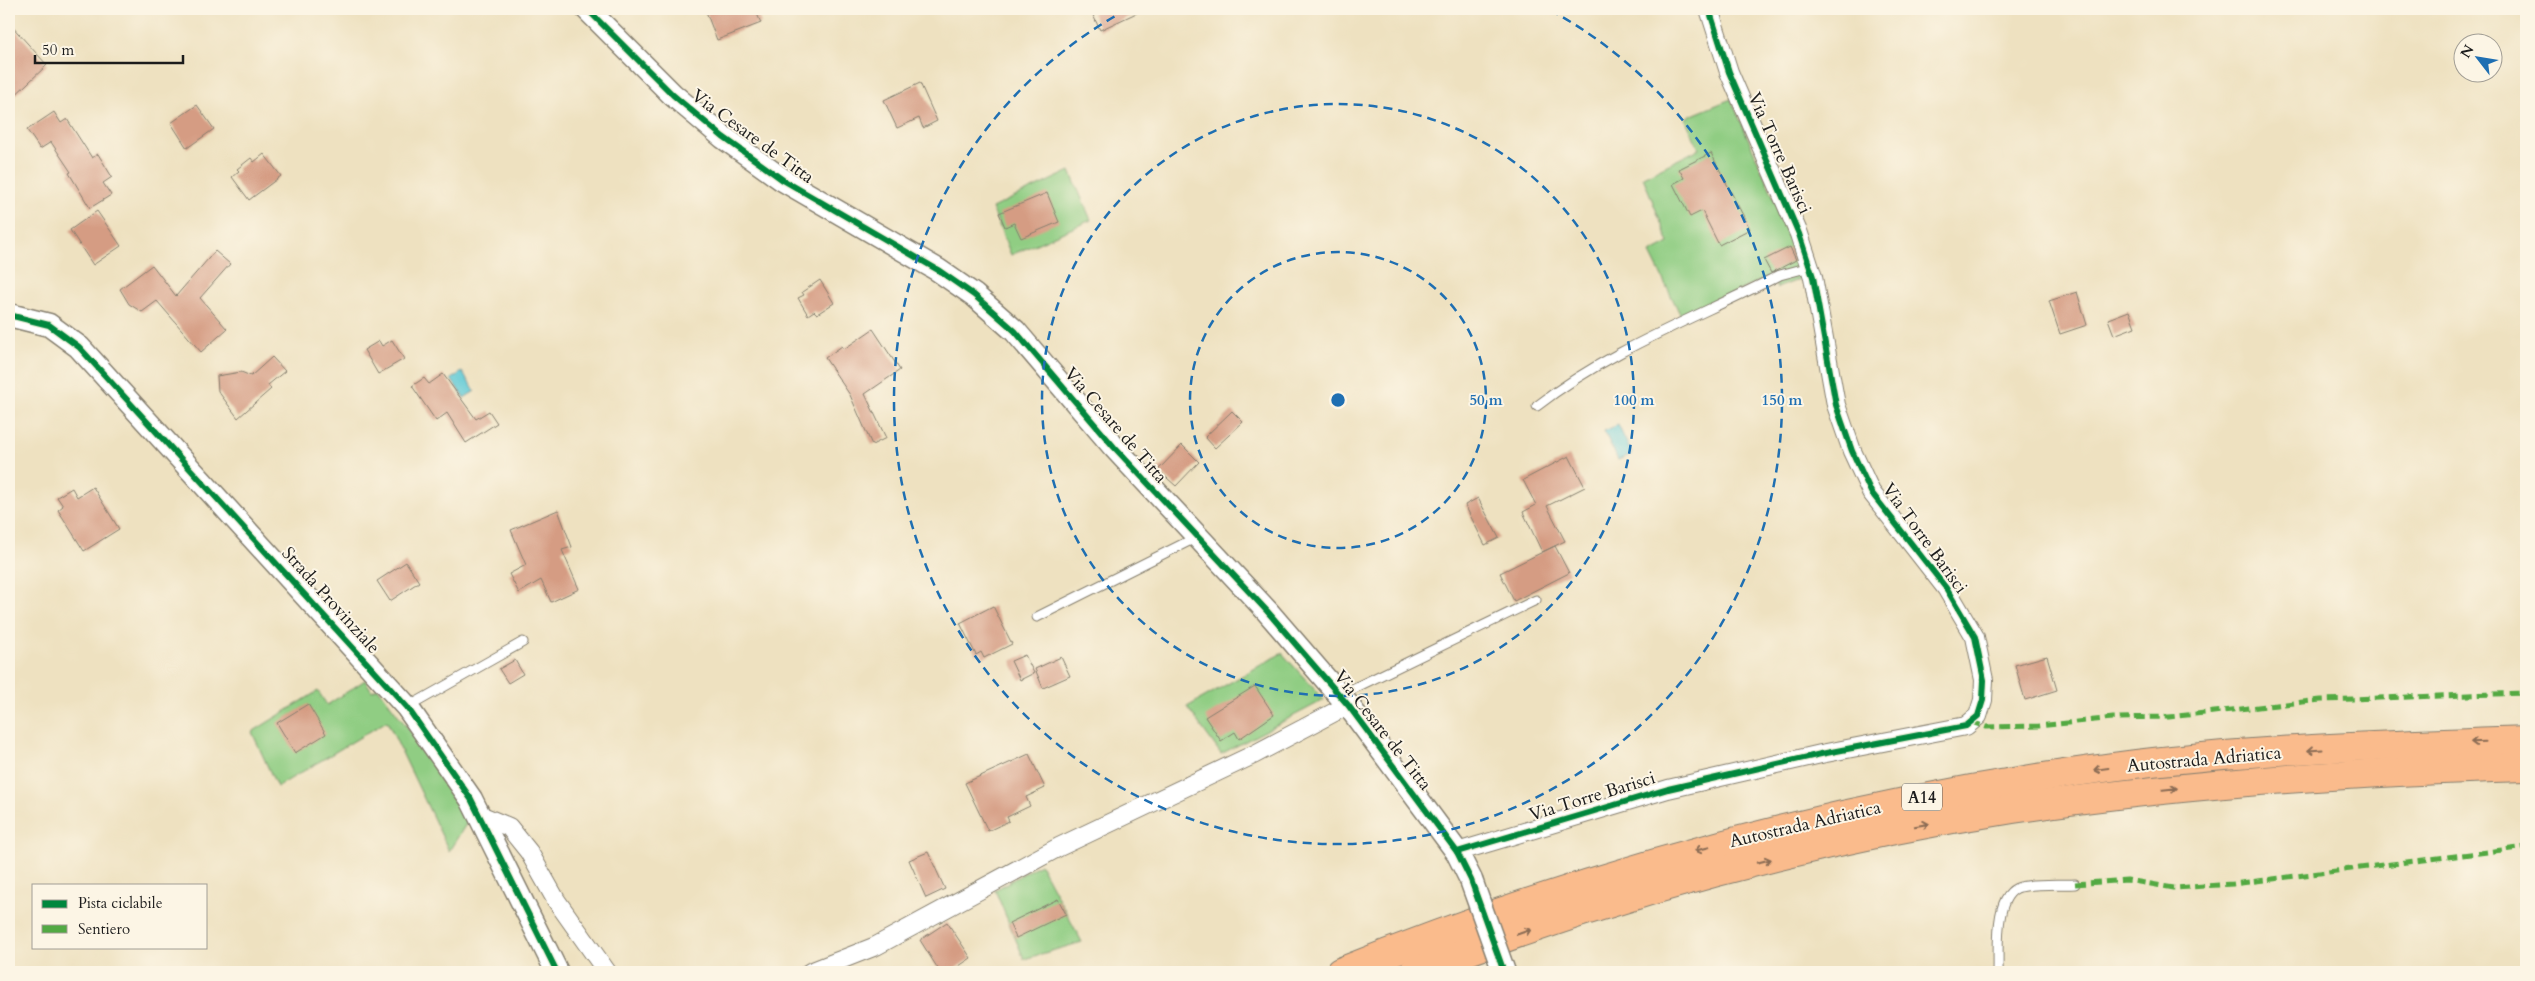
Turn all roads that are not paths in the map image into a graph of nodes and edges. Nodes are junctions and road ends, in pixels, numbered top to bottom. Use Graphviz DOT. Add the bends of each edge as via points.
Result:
graph roads {
  1 [pos="587,9"];
  2 [pos="1709,9"];
  3 [pos="1810,267"];
  4 [pos="9,315"];
  5 [pos="1537,406"];
  6 [pos="1197,537"];
  7 [pos="1536,600"];
  8 [pos="1037,617"];
  9 [pos="523,642"];
  10 [pos="1344,700"];
  11 [pos="407,707"];
  12 [pos="2526,740"];
  13 [pos="2526,767"];
  14 [pos="480,816"];
  15 [pos="1456,852"];
  16 [pos="2075,884"];
  17 [pos="557,972"];
  18 [pos="606,972"];
  19 [pos="810,972"];
  20 [pos="1340,972"];
  21 [pos="1413,972"];
  22 [pos="1504,972"];
  23 [pos="1998,972"];
  1 -- 6 [label="street, Via Cesare de Titta" via="674,96 723,137 783,180 938,270 1015,331 1114,447"];
  2 -- 3 [label="street, Via Torre Barisci" via="1729,72 1799,234"];
  3 -- 5 [label="lane" via="1780,275 1605,360"];
  3 -- 15 [label="street, Via Torre Barisci" via="1836,405 1852,451 1871,492 1946,588 1975,637 1984,680 1978,716 1966,726 1821,754 1668,789"];
  4 -- 11 [label="street, Strada Provinziale" via="48,325 79,347"];
  6 -- 8 [label="lane"];
  6 -- 10 [label="street, Via Cesare de Titta"];
  7 -- 10 [label="lane"];
  9 -- 11 [label="lane"];
  10 -- 15 [label="street, Via Cesare de Titta"];
  10 -- 19 [label="street" via="1256,754 1059,847 876,946"];
  11 -- 14 [label="street, Strada Provinziale" via="439,749"];
  12 -- 20 [label="highway, Autostrada Adriatica / A14, one-way" via="2215,757 2081,772 1902,801 1708,847 1610,876 1444,932"];
  21 -- 13 [label="highway, Autostrada Adriatica / A14, one-way" via="1533,928 1698,877 1908,828 2066,801 2216,784"];
  14 -- 17 [label="street, Strada Provinziale"];
  14 -- 18 [label="street" via="509,827 529,852 556,900"];
  15 -- 22 [label="street, Via Cesare de Titta, bridge" via="1470,880"];
  16 -- 23 [label="lane" via="2020,887 2010,892 2000,915"];
}
